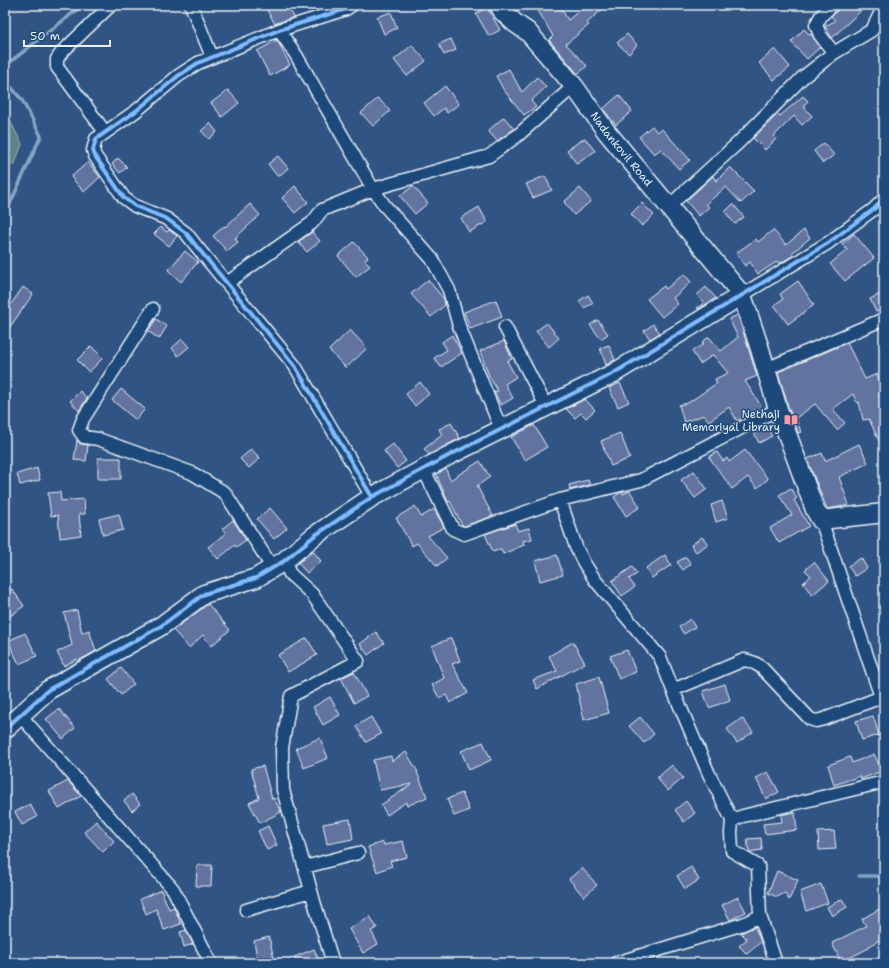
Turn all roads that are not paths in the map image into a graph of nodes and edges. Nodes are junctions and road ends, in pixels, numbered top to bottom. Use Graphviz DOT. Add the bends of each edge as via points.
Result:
graph roads {
  1 [pos="111,5"];
  2 [pos="191,5"];
  3 [pos="352,5"];
  4 [pos="832,5"];
  5 [pos="884,6"];
  6 [pos="504,7"];
  7 [pos="279,30"];
  8 [pos="834,53"];
  9 [pos="212,57"];
  10 [pos="574,86"];
  11 [pos="105,132"];
  12 [pos="374,189"];
  13 [pos="884,199"];
  14 [pos="669,206"];
  15 [pos="227,283"];
  16 [pos="742,295"];
  17 [pos="153,309"];
  18 [pos="884,319"];
  19 [pos="505,327"];
  20 [pos="766,369"];
  21 [pos="546,406"];
  22 [pos="778,409"];
  23 [pos="501,429"];
  24 [pos="424,470"];
  25 [pos="372,496"];
  26 [pos="560,500"];
  27 [pos="884,513"];
  28 [pos="821,520"];
  29 [pos="278,564"];
  30 [pos="672,690"];
  31 [pos="883,696"];
  32 [pos="20,715"];
  33 [pos="5,729"];
  34 [pos="884,782"];
  35 [pos="732,820"];
  36 [pos="358,853"];
  37 [pos="304,868"];
  38 [pos="311,891"];
  39 [pos="246,910"];
  40 [pos="760,916"];
  41 [pos="210,963"];
  42 [pos="333,963"];
  43 [pos="616,963"];
  44 [pos="776,963"];
  1 -- 11 [label="street" via="57,59 57,67"];
  2 -- 9 [label="street"];
  3 -- 7 [label="street"];
  4 -- 8 [label="street" via="816,25 820,36"];
  5 -- 8 [label="street" via="872,30"];
  6 -- 10 [label="street, Nadankovil Road"];
  7 -- 9 [label="street"];
  7 -- 12 [label="street"];
  8 -- 14 [label="street" via="802,78 738,143"];
  9 -- 11 [label="street" via="185,71 136,111"];
  10 -- 12 [label="street" via="489,156"];
  10 -- 14 [label="street, Nadankovil Road" via="606,131"];
  11 -- 15 [label="street" via="96,139 94,156 124,198 186,233"];
  12 -- 15 [label="street" via="322,210 312,223"];
  12 -- 23 [label="street" via="385,206 432,259 449,290 459,326"];
  13 -- 16 [label="street" via="828,243"];
  14 -- 16 [label="street, Nadankovil Road"];
  15 -- 25 [label="street" via="296,366"];
  16 -- 20 [label="street"];
  16 -- 21 [label="street" via="614,373"];
  17 -- 29 [label="street" via="83,419 79,430 84,436 192,473 225,493"];
  18 -- 20 [label="street"];
  19 -- 21 [label="street"];
  20 -- 22 [label="street"];
  21 -- 23 [label="street"];
  22 -- 26 [label="street" via="641,480"];
  22 -- 28 [label="street"];
  23 -- 24 [label="street"];
  24 -- 25 [label="street"];
  24 -- 26 [label="street" via="453,529 464,534"];
  25 -- 29 [label="street"];
  26 -- 30 [label="street" via="584,563 595,580 660,657"];
  27 -- 28 [label="street"];
  28 -- 31 [label="street"];
  29 -- 32 [label="street" via="256,578 204,594 160,626 48,690"];
  29 -- 37 [label="street" via="312,594 358,661 291,696 282,748 283,790"];
  30 -- 31 [label="street" via="744,660 751,660 757,663 810,719 816,721"];
  30 -- 35 [label="street"];
  32 -- 33 [label="street"];
  32 -- 41 [label="street" via="173,889"];
  34 -- 35 [label="street"];
  35 -- 40 [label="street" via="732,851 758,866"];
  36 -- 37 [label="street"];
  37 -- 38 [label="street"];
  38 -- 39 [label="street"];
  38 -- 42 [label="street"];
  40 -- 43 [label="street" via="743,924"];
  40 -- 44 [label="street"];
}
